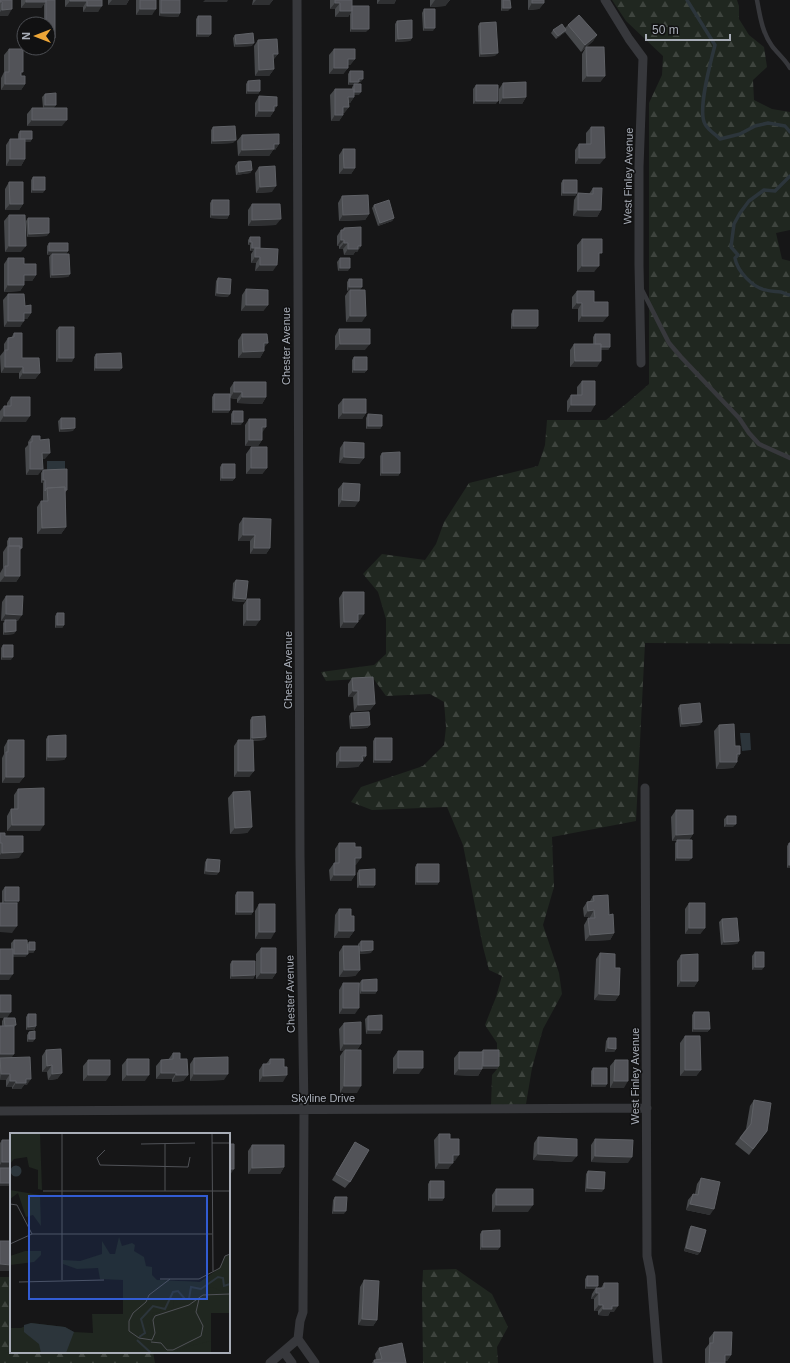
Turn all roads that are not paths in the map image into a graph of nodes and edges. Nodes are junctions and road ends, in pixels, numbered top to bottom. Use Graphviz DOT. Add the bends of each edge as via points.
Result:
graph roads {
  1 [pos="297,0"];
  2 [pos="605,0"];
  3 [pos="757,0"];
  4 [pos="784,59"];
  5 [pos="790,61"];
  6 [pos="790,68"];
  7 [pos="640,285"];
  8 [pos="641,363"];
  9 [pos="790,458"];
  10 [pos="645,788"];
  11 [pos="647,1108"];
  12 [pos="304,1110"];
  13 [pos="0,1111"];
  14 [pos="298,1339"];
  15 [pos="284,1352"];
  16 [pos="270,1363"];
  17 [pos="292,1363"];
  18 [pos="316,1363"];
  19 [pos="658,1363"];
  1 -- 12 [label="street, Chester Avenue" via="300,856"];
  2 -- 7 [label="street, West Finley Avenue" via="643,58 639,166"];
  3 -- 4 [label="lane" via="763,29 772,46"];
  4 -- 5 [label="lane"];
  4 -- 6 [label="lane"];
  7 -- 8 [label="street, West Finley Avenue"];
  7 -- 9 [label="lane" via="669,343 681,357 739,418 759,444"];
  10 -- 11 [label="street, West Finley Avenue"];
  11 -- 12 [label="street, Skyline Drive"];
  11 -- 19 [label="street, West Finley Avenue" via="647,1256"];
  12 -- 13 [label="street, Skyline Drive"];
  12 -- 14 [label="street, Chester Avenue" via="303,1312"];
  14 -- 15 [label="street"];
  14 -- 18 [label="street"];
  15 -- 16 [label="street"];
  15 -- 17 [label="street"];
}
